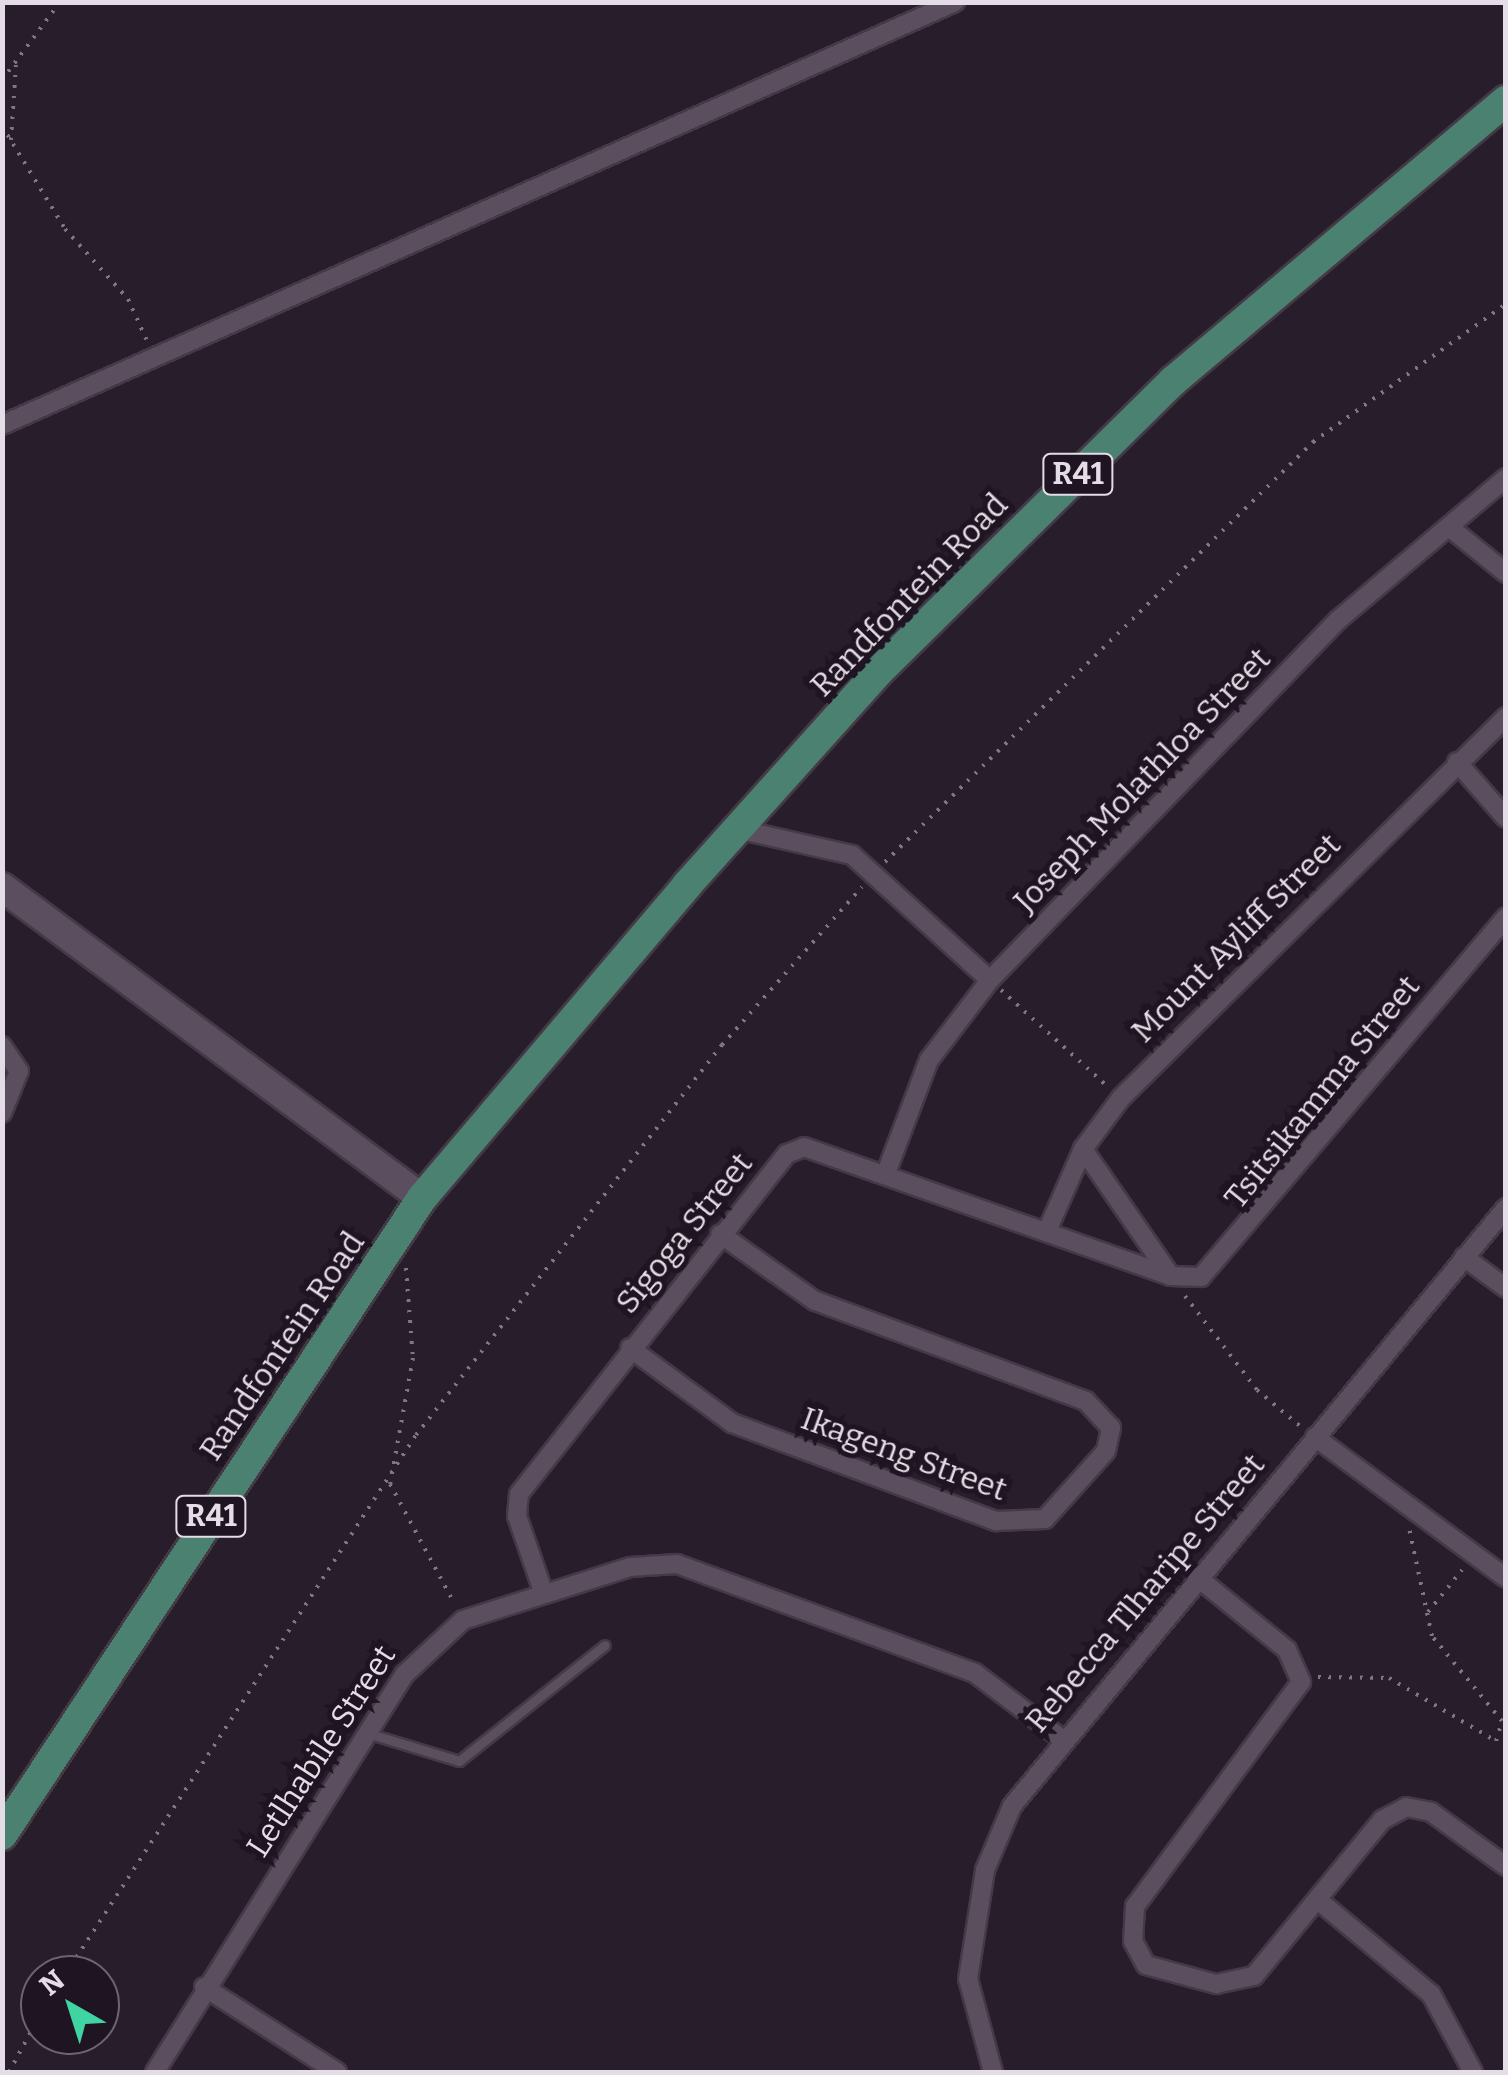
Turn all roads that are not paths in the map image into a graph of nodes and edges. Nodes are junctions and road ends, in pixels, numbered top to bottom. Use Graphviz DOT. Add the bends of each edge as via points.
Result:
graph roads {
  1 [pos="955,2"];
  2 [pos="1506,101"];
  3 [pos="2,424"];
  4 [pos="1506,478"];
  5 [pos="1449,527"];
  6 [pos="1506,573"];
  7 [pos="1506,717"];
  8 [pos="1458,762"];
  9 [pos="1506,818"];
  10 [pos="737,829"];
  11 [pos="2,888"];
  12 [pos="1506,917"];
  13 [pos="990,980"];
  14 [pos="2,1046"];
  15 [pos="2,1113"];
  16 [pos="1083,1149"];
  17 [pos="886,1173"];
  18 [pos="422,1198"];
  19 [pos="1506,1208"];
  20 [pos="1047,1230"];
  21 [pos="720,1234"];
  22 [pos="1464,1257"];
  23 [pos="1170,1276"];
  24 [pos="1506,1288"];
  25 [pos="630,1348"];
  26 [pos="1315,1437"];
  27 [pos="1197,1577"];
  28 [pos="1506,1578"];
  29 [pos="544,1594"];
  30 [pos="604,1645"];
  31 [pos="367,1733"];
  32 [pos="1062,1739"];
  33 [pos="2,1835"];
  34 [pos="1506,1866"];
  35 [pos="1318,1900"];
  36 [pos="204,1987"];
  37 [pos="155,2072"];
  38 [pos="337,2072"];
  39 [pos="993,2072"];
  40 [pos="1473,2072"];
  1 -- 3 [label="street" via="152,352"];
  2 -- 10 [label="main road, Randfontein Road / R41" via="1172,381 876,674"];
  4 -- 5 [label="street, Joseph Molathloa Street"];
  5 -- 6 [label="street"];
  5 -- 13 [label="street, Joseph Molathloa Street" via="1338,620"];
  7 -- 8 [label="street, Mount Ayliff Street"];
  8 -- 9 [label="street"];
  8 -- 16 [label="street, Mount Ayliff Street" via="1121,1098"];
  10 -- 13 [label="street" via="843,851"];
  10 -- 18 [label="main road, Randfontein Road / R41"];
  11 -- 18 [label="street"];
  12 -- 23 [label="street, Tsitsikamma Street" via="1226,1257 1200,1277"];
  13 -- 17 [label="street, Joseph Molathloa Street" via="929,1060"];
  14 -- 15 [label="street" via="19,1071"];
  16 -- 20 [label="street, Mount Ayliff Street"];
  16 -- 23 [label="street"];
  17 -- 20 [label="street, Sigoga Street"];
  17 -- 21 [label="street, Sigoga Street" via="796,1148"];
  18 -- 33 [label="main road, Randfontein Road / R41"];
  19 -- 22 [label="street, Rebecca Tlharipe Street"];
  20 -- 23 [label="street, Sigoga Street"];
  21 -- 25 [label="street, Sigoga Street"];
  21 -- 25 [label="street, Ikageng Street" via="815,1301 1086,1401 1112,1428 1106,1451 1045,1520 1016,1525 732,1423"];
  22 -- 24 [label="street"];
  22 -- 26 [label="street, Rebecca Tlharipe Street"];
  25 -- 29 [label="street, Sigoga Street" via="519,1494 517,1516"];
  26 -- 27 [label="street, Rebecca Tlharipe Street"];
  26 -- 28 [label="street"];
  27 -- 32 [label="street, Rebecca Tlharipe Street"];
  27 -- 35 [label="street" via="1300,1670 1290,1707 1147,1886 1133,1941 1159,1974 1241,1982 1267,1965"];
  29 -- 31 [label="street, Letlhabile Street" via="463,1620 418,1654"];
  29 -- 32 [label="street, Letlhabile Street" via="630,1567 677,1564 974,1673"];
  30 -- 31 [label="lane" via="459,1762"];
  31 -- 36 [label="street, Letlhabile Street"];
  32 -- 39 [label="street, Rebecca Tlharipe Street" via="1012,1806 985,1870 968,1978"];
  34 -- 35 [label="street" via="1431,1812 1406,1807 1382,1820"];
  35 -- 40 [label="street" via="1431,1994"];
  36 -- 37 [label="street, Letlhabile Street"];
  36 -- 38 [label="street"];
}
